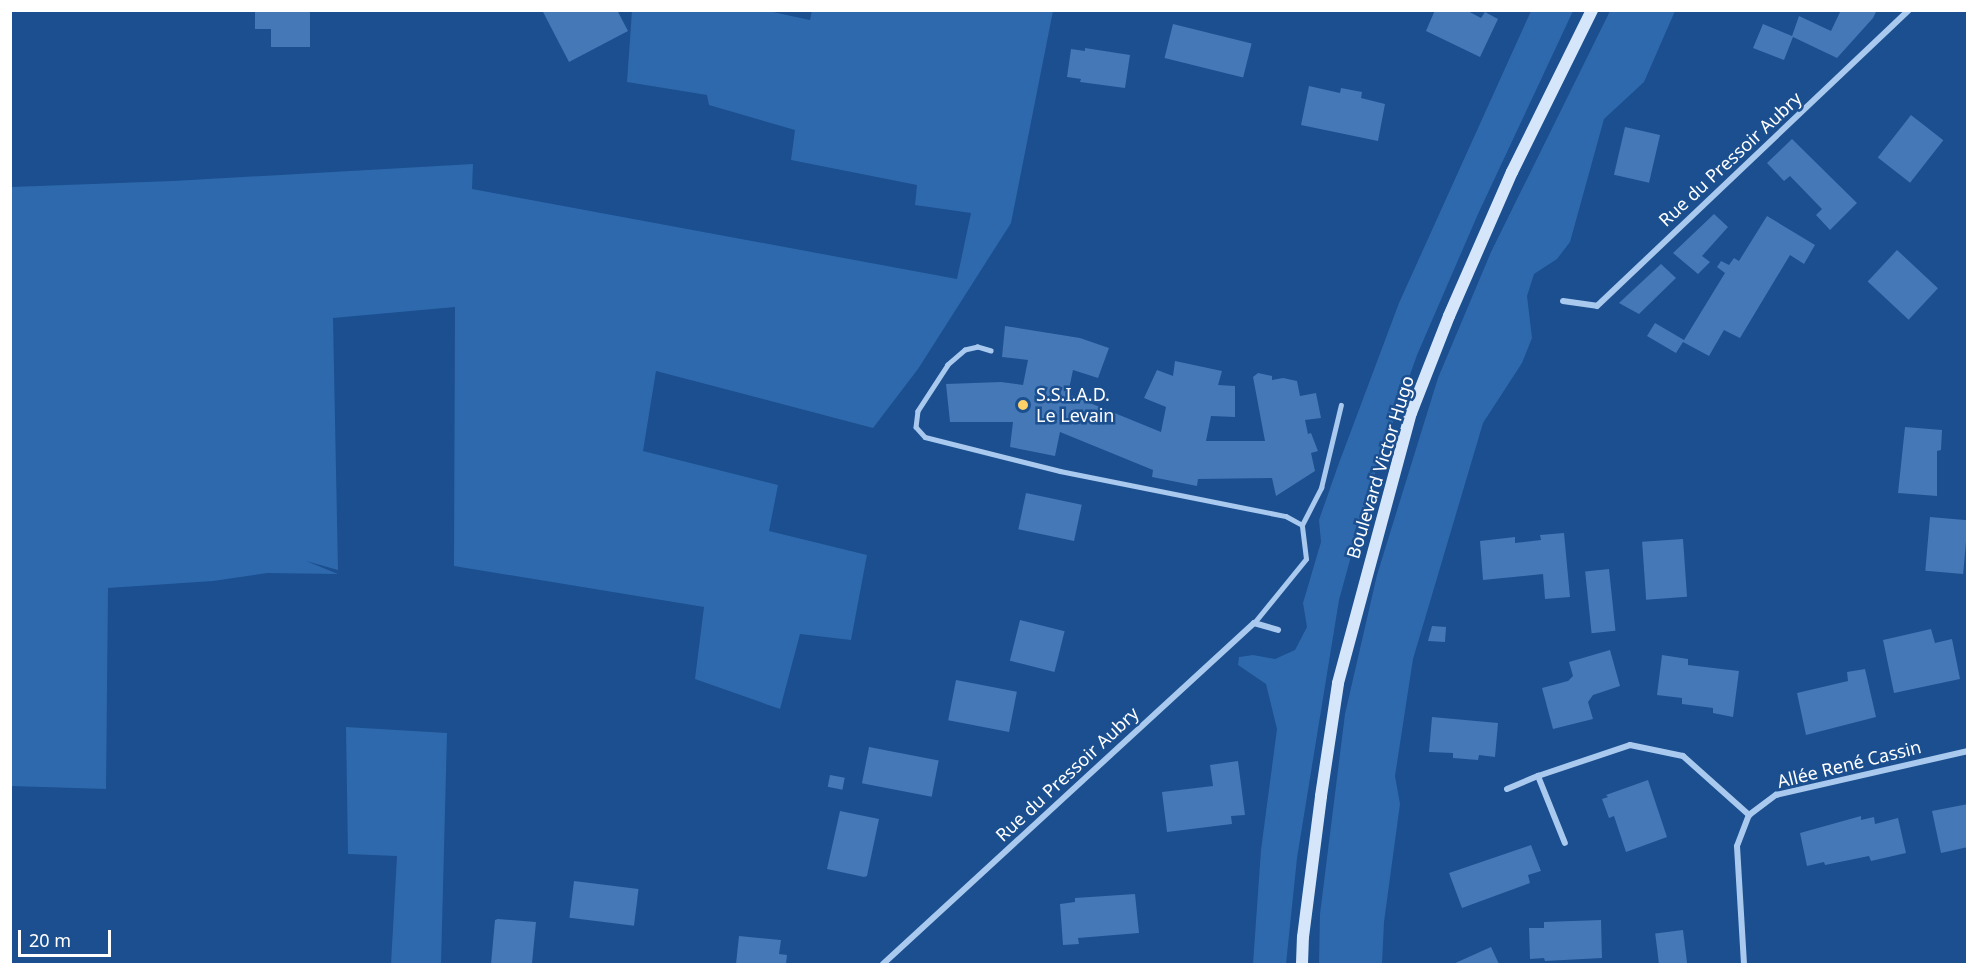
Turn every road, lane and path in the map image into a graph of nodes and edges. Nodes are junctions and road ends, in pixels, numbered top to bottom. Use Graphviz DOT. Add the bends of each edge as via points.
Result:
graph roads {
  1 [pos="1592,10"];
  2 [pos="1909,10"];
  3 [pos="1563,301"];
  4 [pos="992,351"];
  5 [pos="1341,405"];
  6 [pos="1302,525"];
  7 [pos="1254,623"];
  8 [pos="1278,630"];
  9 [pos="1968,751"];
  10 [pos="1538,776"];
  11 [pos="1507,789"];
  12 [pos="1749,815"];
  13 [pos="1565,843"];
  14 [pos="883,964"];
  15 [pos="1302,964"];
  16 [pos="1744,964"];
  1 -- 15 [label="main road, Boulevard Victor Hugo" via="1512,172 1411,412 1338,683"];
  2 -- 3 [label="street, Rue du Pressoir Aubry" via="1597,306"];
  4 -- 6 [label="lane" via="978,347 965,350 948,365 918,411 916,427 925,437 1060,471 1286,516"];
  5 -- 6 [label="lane" via="1321,488"];
  6 -- 7 [label="lane" via="1306,559"];
  7 -- 8 [label="street"];
  7 -- 14 [label="street, Rue du Pressoir Aubry"];
  9 -- 12 [label="street, Allée René Cassin" via="1776,795"];
  10 -- 11 [label="street"];
  10 -- 12 [label="street" via="1630,745 1683,756"];
  10 -- 13 [label="street"];
  12 -- 16 [label="street" via="1737,846"];
}
